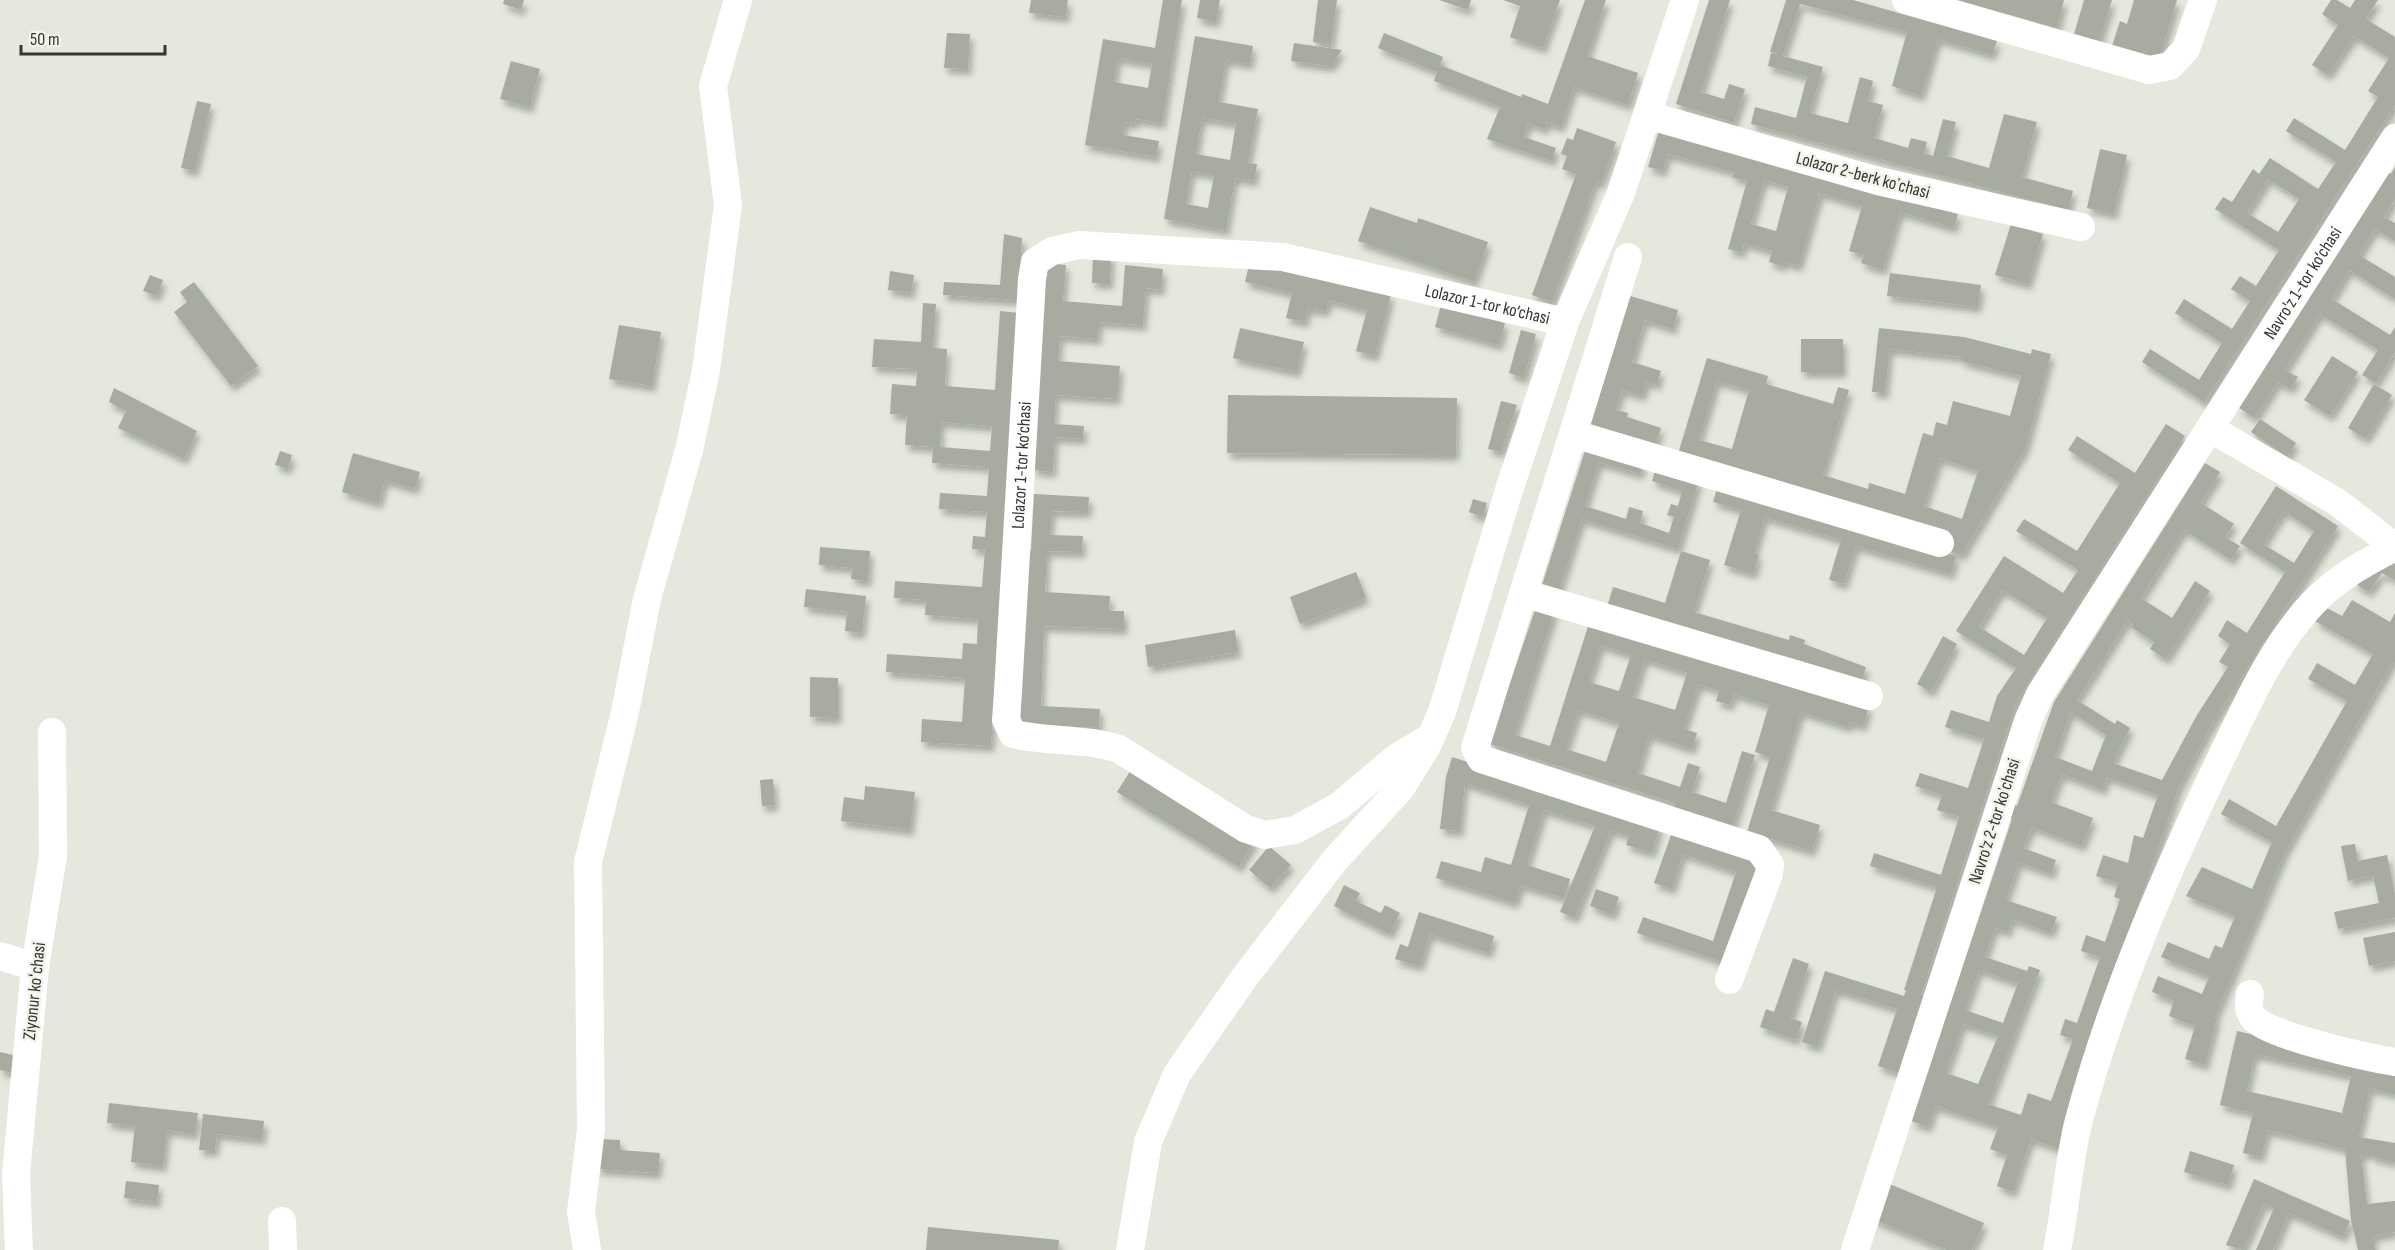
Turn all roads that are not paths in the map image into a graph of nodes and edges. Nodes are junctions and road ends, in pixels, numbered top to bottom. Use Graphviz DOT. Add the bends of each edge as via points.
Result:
graph roads {
  1 [pos="738,0"];
  2 [pos="1685,0"];
  3 [pos="1906,0"];
  4 [pos="2203,0"];
  5 [pos="1647,115"];
  6 [pos="2395,138"];
  7 [pos="2081,226"];
  8 [pos="1628,256"];
  9 [pos="1565,322"];
  10 [pos="2211,429"];
  11 [pos="1574,434"];
  12 [pos="1940,543"];
  13 [pos="2395,547"];
  14 [pos="1523,593"];
  15 [pos="1869,696"];
  16 [pos="52,732"];
  17 [pos="1431,738"];
  18 [pos="0,956"];
  19 [pos="35,967"];
  20 [pos="1729,980"];
  21 [pos="2250,994"];
  22 [pos="2395,1062"];
  23 [pos="8,1171"];
  24 [pos="282,1221"];
  25 [pos="19,1250"];
  26 [pos="283,1250"];
  27 [pos="588,1250"];
  28 [pos="1130,1250"];
  29 [pos="1854,1250"];
  30 [pos="2057,1250"];
  1 -- 27 [label="street" via="713,86 728,205 706,370 689,450 647,599 625,712 588,862 591,1129 581,1212"];
  2 -- 5 [label="street"];
  3 -- 4 [label="street" via="2149,70 2170,66 2186,49"];
  5 -- 7 [label="street, Lolazor 2-berk koʼchasi" via="1878,181"];
  5 -- 9 [label="street" via="1621,193"];
  6 -- 10 [label="street"];
  8 -- 11 [label="street"];
  9 -- 17 [label="street"];
  9 -- 17 [label="street, Lolazor 1-tor ko‘chasi" via="1283,257 1079,245 1052,251 1035,262 1006,720 1013,734 1101,743 1119,749 1246,829 1265,835 1295,830 1339,806 1396,758"];
  10 -- 13 [label="street" via="2337,502"];
  10 -- 29 [label="street" via="2066,652 2028,721"];
  11 -- 12 [label="street"];
  11 -- 14 [label="street"];
  13 -- 30 [label="street" via="2341,576 2288,634 2251,696 2203,795 2134,958 2094,1069 2078,1123"];
  14 -- 15 [label="street"];
  14 -- 20 [label="street" via="1475,748 1481,759 1759,849 1770,865 1769,874"];
  16 -- 19 [label="street, Ziyonur koʻchasi" via="53,856"];
  17 -- 28 [label="street" via="1401,788 1317,884 1244,978 1177,1074 1148,1142"];
  18 -- 19 [label="street"];
  19 -- 23 [label="street, Ziyonur koʻchasi"];
  21 -- 22 [label="street" via="2248,1007 2253,1019 2268,1028"];
  23 -- 25 [label="street, Ziyonur koʻchasi"];
  24 -- 26 [label="street"];
}
